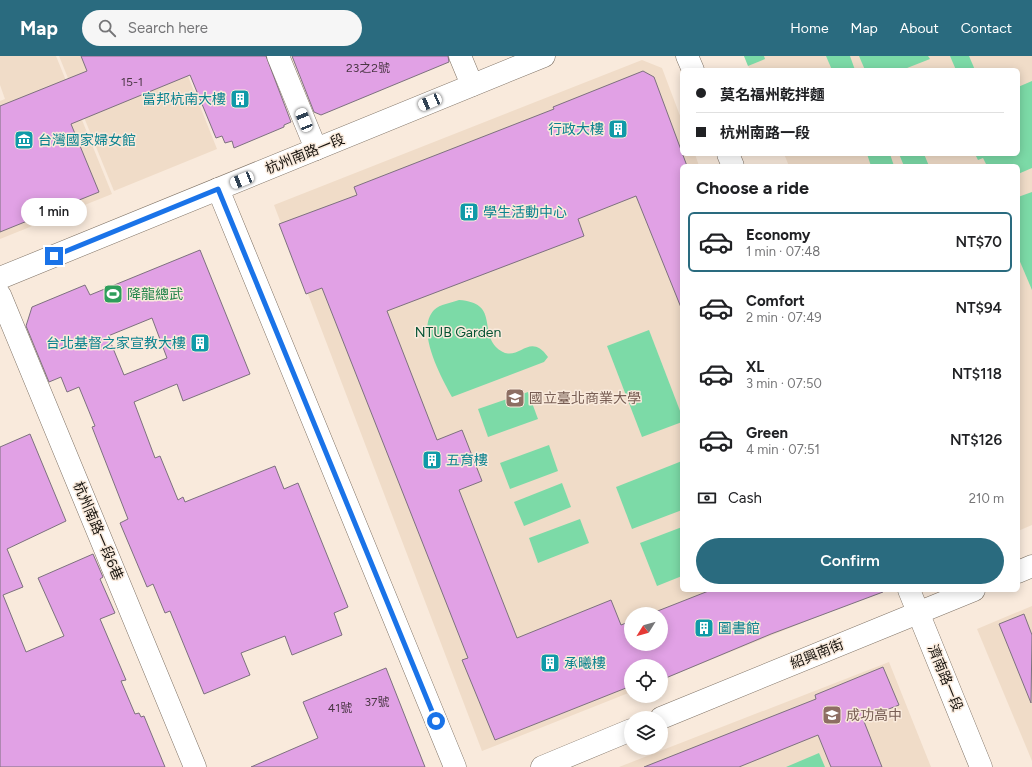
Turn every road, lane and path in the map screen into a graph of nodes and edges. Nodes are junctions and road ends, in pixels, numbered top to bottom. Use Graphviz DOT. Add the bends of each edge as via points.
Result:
graph roads {
  1 [pos="278,56"];
  2 [pos="460,56"];
  3 [pos="544,56"];
  4 [pos="687,56"];
  5 [pos="691,68"];
  6 [pos="472,85"];
  7 [pos="316,149"];
  8 [pos="218,189"];
  9 [pos="0,278"];
  10 [pos="0,295"];
  11 [pos="1032,566"];
  12 [pos="1020,571"];
  13 [pos="910,592"];
  14 [pos="969,592"];
  15 [pos="919,613"];
  16 [pos="668,715"];
  17 [pos="624,733"];
  18 [pos="196,767"];
  19 [pos="455,767"];
  20 [pos="542,767"];
  21 [pos="981,767"];
  1 -- 7 [label="street"];
  2 -- 6 [label="street"];
  3 -- 6 [label="street, 杭州南路一段"];
  4 -- 5 [label="street"];
  6 -- 7 [label="street, 杭州南路一段"];
  7 -- 8 [label="street, 杭州南路一段"];
  8 -- 9 [label="street, 杭州南路一段"];
  8 -- 19 [label="street"];
  10 -- 18 [label="street, 杭州南路一段6巷"];
  11 -- 12 [label="street"];
  13 -- 15 [label="street, 濟南路一段"];
  14 -- 15 [label="street, 紹興南街"];
  15 -- 16 [label="street, 紹興南街"];
  15 -- 21 [label="street, 濟南路一段"];
  17 -- 20 [label="street"];
}
